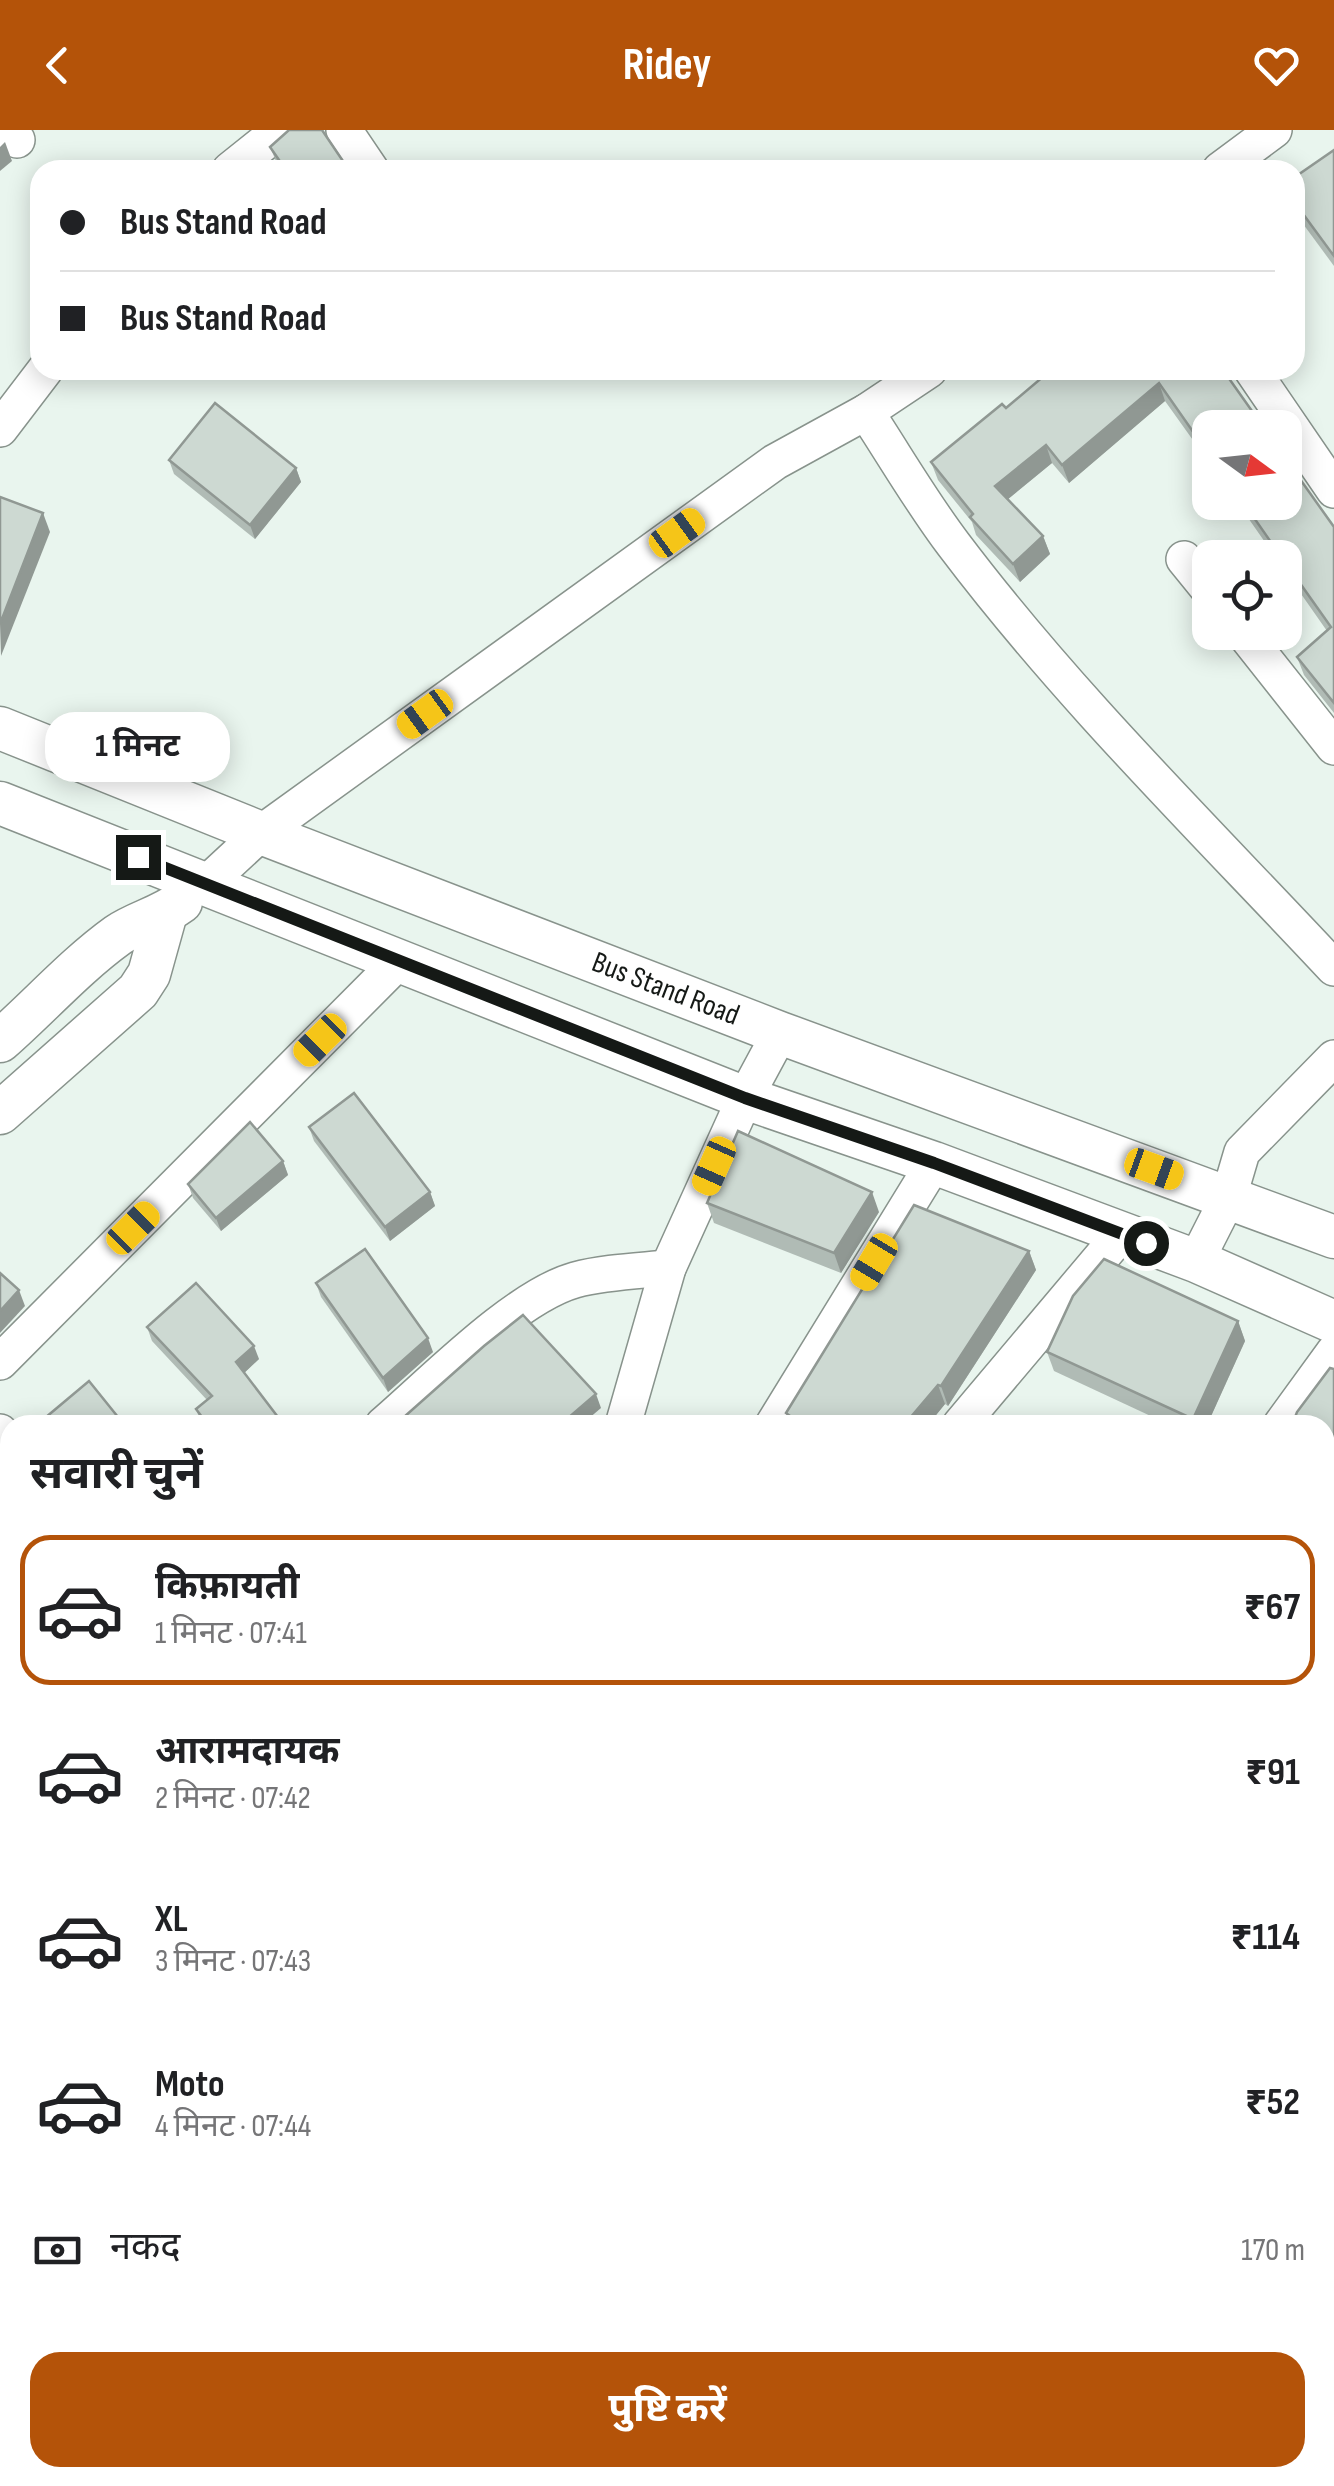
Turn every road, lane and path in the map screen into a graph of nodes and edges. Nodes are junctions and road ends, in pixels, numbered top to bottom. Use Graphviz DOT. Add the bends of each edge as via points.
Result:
graph roads {
  1 [pos="280,130"];
  2 [pos="344,130"];
  3 [pos="1274,130"];
  4 [pos="242,160"];
  5 [pos="364,160"];
  6 [pos="1234,160"];
  7 [pos="38,380"];
  8 [pos="914,380"];
  9 [pos="1259,380"];
  10 [pos="866,412"];
  11 [pos="0,429"];
  12 [pos="1334,490"];
  13 [pos="1184,559"];
  14 [pos="1192,569"];
  15 [pos="1257,650"];
  16 [pos="0,728"];
  17 [pos="1334,747"];
  18 [pos="0,803"];
  19 [pos="260,834"];
  20 [pos="206,884"];
  21 [pos="166,913"];
  22 [pos="400,960"];
  23 [pos="1334,968"];
  24 [pos="780,1033"];
  25 [pos="0,1041"];
  26 [pos="1334,1058"];
  27 [pos="745,1098"];
  28 [pos="0,1113"];
  29 [pos="934,1163"];
  30 [pos="1229,1196"];
  31 [pos="1120,1234"];
  32 [pos="1334,1237"];
  33 [pos="1196,1261"];
  34 [pos="668,1268"];
  35 [pos="1334,1322"];
  36 [pos="1334,1352"];
  37 [pos="0,1362"];
  38 [pos="394,1415"];
  39 [pos="626,1415"];
  40 [pos="779,1415"];
  41 [pos="968,1415"];
  42 [pos="1288,1415"];
  1 -- 4 [label="street"];
  2 -- 5 [label="street"];
  3 -- 6 [label="street"];
  7 -- 11 [label="street"];
  8 -- 10 [label="street"];
  9 -- 12 [label="street"];
  10 -- 19 [label="street" via="775,462"];
  10 -- 23 [label="street" via="953,543 1028,635"];
  13 -- 14 [label="street"];
  15 -- 17 [label="street"];
  16 -- 19 [label="street, Bus Stand Road"];
  18 -- 20 [label="street"];
  19 -- 20 [label="street"];
  19 -- 24 [label="street, Bus Stand Road"];
  20 -- 21 [label="street"];
  20 -- 22 [label="street"];
  21 -- 25 [label="street" via="101,948"];
  21 -- 28 [label="street" via="150,974 138,991"];
  22 -- 27 [label="street"];
  22 -- 37 [label="street"];
  24 -- 27 [label="street"];
  24 -- 30 [label="street, Bus Stand Road"];
  26 -- 30 [label="street" via="1242,1152"];
  27 -- 29 [label="street"];
  27 -- 34 [label="street"];
  29 -- 31 [label="street"];
  29 -- 40 [label="street"];
  30 -- 32 [label="street, Bus Stand Road"];
  30 -- 33 [label="street"];
  31 -- 33 [label="street"];
  31 -- 41 [label="street"];
  33 -- 35 [label="street"];
  34 -- 38 [label="street" via="575,1280 548,1291"];
  34 -- 39 [label="street"];
  36 -- 42 [label="street"];
}
